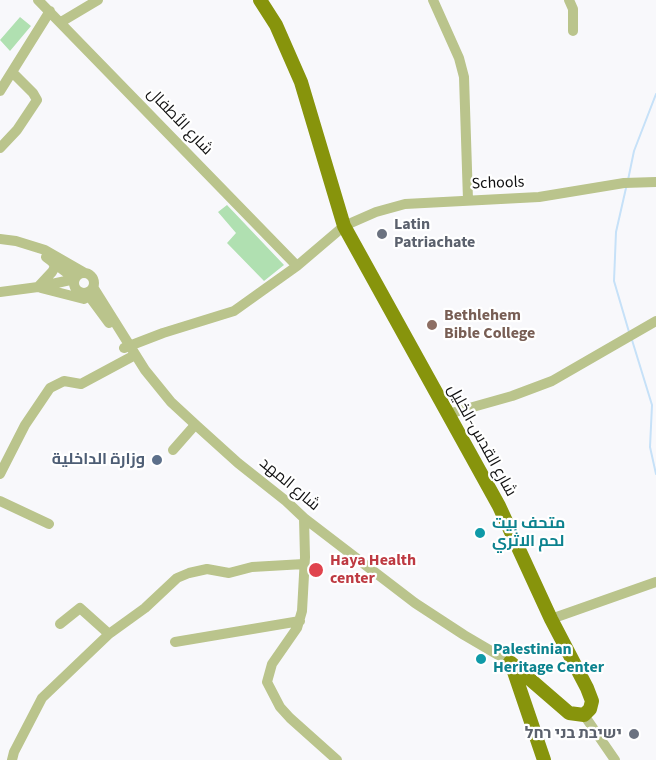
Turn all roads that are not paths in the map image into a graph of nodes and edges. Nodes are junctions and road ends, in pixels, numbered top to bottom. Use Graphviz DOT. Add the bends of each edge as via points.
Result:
graph roads {
  1 [pos="38,0"];
  2 [pos="98,0"];
  3 [pos="260,0"];
  4 [pos="434,0"];
  5 [pos="569,0"];
  6 [pos="50,11"];
  7 [pos="61,22"];
  8 [pos="573,31"];
  9 [pos="12,72"];
  10 [pos="0,91"];
  11 [pos="0,148"];
  12 [pos="656,182"];
  13 [pos="468,200"];
  14 [pos="344,226"];
  15 [pos="0,239"];
  16 [pos="0,245"];
  17 [pos="53,262"];
  18 [pos="297,266"];
  19 [pos="85,273"];
  20 [pos="75,279"];
  21 [pos="38,287"];
  22 [pos="86,291"];
  23 [pos="0,292"];
  24 [pos="67,294"];
  25 [pos="96,305"];
  26 [pos="656,321"];
  27 [pos="130,349"];
  28 [pos="448,414"];
  29 [pos="195,425"];
  30 [pos="173,450"];
  31 [pos="0,474"];
  32 [pos="0,501"];
  33 [pos="304,518"];
  34 [pos="49,524"];
  35 [pos="304,564"];
  36 [pos="656,582"];
  37 [pos="551,619"];
  38 [pos="300,621"];
  39 [pos="60,624"];
  40 [pos="109,634"];
  41 [pos="175,642"];
  42 [pos="510,662"];
  43 [pos="584,716"];
  44 [pos="12,760"];
  45 [pos="337,760"];
  46 [pos="544,760"];
  47 [pos="615,760"];
  1 -- 6 [label="street, شارع الأطفال"];
  2 -- 7 [label="street"];
  3 -- 14 [label="main road, شارع القدس-الخليل" via="301,82"];
  4 -- 13 [label="street" via="464,77"];
  5 -- 8 [label="street"];
  6 -- 7 [label="street, شارع الأطفال"];
  6 -- 9 [label="street"];
  7 -- 18 [label="street, شارع الأطفال"];
  9 -- 10 [label="street"];
  9 -- 11 [label="street" via="37,100"];
  12 -- 13 [label="street, Schools" via="624,183 539,197"];
  13 -- 14 [label="street, Schools" via="405,204"];
  14 -- 18 [label="street, Schools"];
  14 -- 28 [label="main road, شارع القدس-الخليل"];
  15 -- 19 [label="street" via="45,250"];
  16 -- 17 [label="street" via="31,250"];
  17 -- 20 [label="street"];
  17 -- 21 [label="street" via="55,267"];
  18 -- 27 [label="street, Schools" via="234,311"];
  19 -- 20 [label="street"];
  19 -- 22 [label="street" via="94,280"];
  20 -- 21 [label="street"];
  20 -- 22 [label="street" via="75,286"];
  21 -- 23 [label="street"];
  21 -- 24 [label="street"];
  22 -- 24 [label="street"];
  22 -- 25 [label="street"];
  22 -- 27 [label="street, شارع المهد"];
  24 -- 25 [label="street"];
  25 -- 27 [label="street"];
  26 -- 28 [label="street" via="552,381"];
  27 -- 29 [label="street, شارع المهد" via="171,402"];
  27 -- 31 [label="street, Schools" via="81,384 64,381 50,388 25,425"];
  28 -- 37 [label="main road, شارع القدس-الخليل" via="499,506"];
  29 -- 30 [label="street"];
  29 -- 33 [label="street, شارع المهد"];
  32 -- 34 [label="street"];
  33 -- 35 [label="street"];
  33 -- 42 [label="street, شارع المهد" via="415,603"];
  35 -- 38 [label="street"];
  35 -- 40 [label="street" via="252,567 229,573 207,569 189,573 177,578"];
  36 -- 37 [label="street"];
  37 -- 43 [label="main road, شارع القدس-الخليل" via="592,701"];
  38 -- 41 [label="street"];
  38 -- 45 [label="street" via="272,664 267,682 290,718"];
  39 -- 40 [label="street" via="80,608"];
  40 -- 44 [label="street" via="42,698"];
  42 -- 43 [label="main road" via="569,713"];
  42 -- 46 [label="main road"];
  43 -- 47 [label="street"];
}
